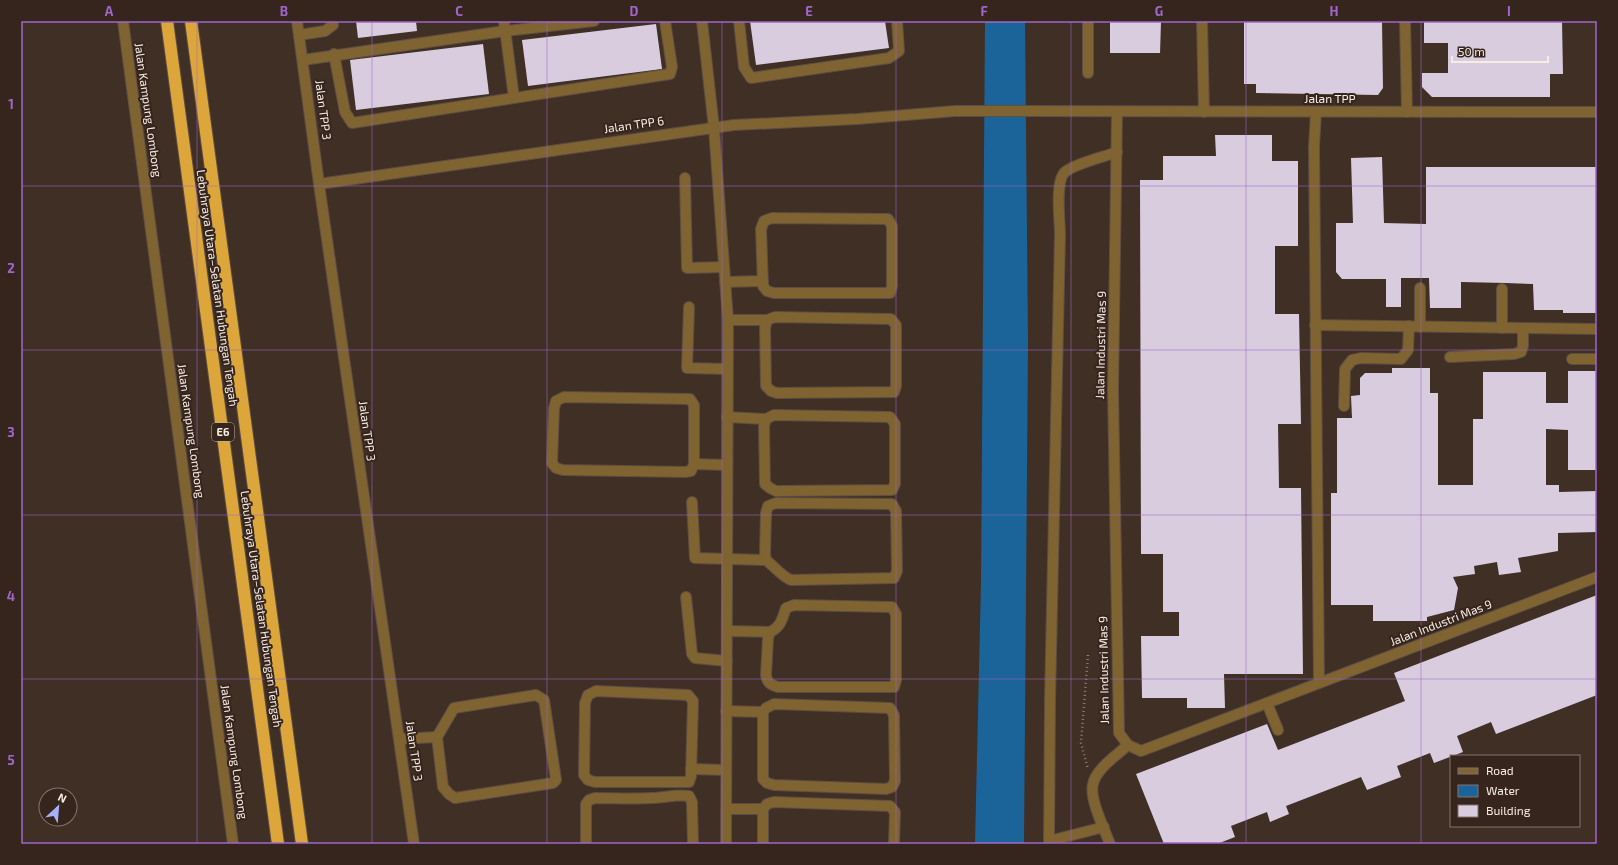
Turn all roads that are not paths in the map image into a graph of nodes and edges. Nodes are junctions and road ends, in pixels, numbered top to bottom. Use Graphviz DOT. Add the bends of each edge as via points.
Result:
graph roads {
  1 [pos="123,21"];
  2 [pos="167,21"];
  3 [pos="191,21"];
  4 [pos="297,21"];
  5 [pos="332,21"];
  6 [pos="594,21"];
  7 [pos="665,21"];
  8 [pos="702,21"];
  9 [pos="739,21"];
  10 [pos="897,21"];
  11 [pos="1088,21"];
  12 [pos="1202,21"];
  13 [pos="1405,21"];
  14 [pos="505,26"];
  15 [pos="299,35"];
  16 [pos="334,54"];
  17 [pos="303,60"];
  18 [pos="1088,73"];
  19 [pos="514,98"];
  20 [pos="1064,112"];
  21 [pos="1117,112"];
  22 [pos="1204,112"];
  23 [pos="1316,112"];
  24 [pos="1407,112"];
  25 [pos="1597,112"];
  26 [pos="714,128"];
  27 [pos="1117,152"];
  28 [pos="685,178"];
  29 [pos="319,184"];
  30 [pos="724,267"];
  31 [pos="763,281"];
  32 [pos="725,282"];
  33 [pos="1420,288"];
  34 [pos="1502,289"];
  35 [pos="689,307"];
  36 [pos="728,320"];
  37 [pos="767,320"];
  38 [pos="1315,325"];
  39 [pos="1415,326"];
  40 [pos="1502,328"];
  41 [pos="1524,328"];
  42 [pos="1597,329"];
  43 [pos="1450,357"];
  44 [pos="1572,359"];
  45 [pos="1597,360"];
  46 [pos="727,369"];
  47 [pos="1344,406"];
  48 [pos="727,417"];
  49 [pos="766,419"];
  50 [pos="694,464"];
  51 [pos="727,465"];
  52 [pos="692,502"];
  53 [pos="727,560"];
  54 [pos="766,560"];
  55 [pos="1597,577"];
  56 [pos="686,597"];
  57 [pos="727,631"];
  58 [pos="770,632"];
  59 [pos="727,661"];
  60 [pos="1319,683"];
  61 [pos="1267,703"];
  62 [pos="726,711"];
  63 [pos="763,712"];
  64 [pos="1278,730"];
  65 [pos="437,737"];
  66 [pos="399,739"];
  67 [pos="1128,745"];
  68 [pos="692,769"];
  69 [pos="726,770"];
  70 [pos="726,809"];
  71 [pos="763,810"];
  72 [pos="1104,827"];
  73 [pos="1049,842"];
  74 [pos="233,844"];
  75 [pos="278,844"];
  76 [pos="302,844"];
  77 [pos="414,844"];
  78 [pos="586,844"];
  79 [pos="693,844"];
  80 [pos="726,844"];
  81 [pos="763,844"];
  82 [pos="894,844"];
  83 [pos="1110,844"];
  1 -- 74 [label="street, Jalan Kampung Lombong"];
  2 -- 75 [label="highway, Lebuhraya Utara–Selatan Hubungan Tengah / E6"];
  3 -- 76 [label="highway, Lebuhraya Utara–Selatan Hubungan Tengah / E6"];
  4 -- 15 [label="street, Jalan TPP 3"];
  5 -- 15 [label="street" via="333,25 325,31"];
  6 -- 14 [label="street"];
  7 -- 19 [label="street" via="672,67 670,74"];
  8 -- 26 [label="street"];
  9 -- 10 [label="street" via="744,67 751,78 889,58 899,51"];
  11 -- 18 [label="street"];
  12 -- 22 [label="street"];
  13 -- 24 [label="street"];
  14 -- 16 [label="street"];
  14 -- 19 [label="street"];
  15 -- 17 [label="street, Jalan TPP 3"];
  16 -- 17 [label="street"];
  16 -- 19 [label="street" via="345,112 352,123"];
  17 -- 29 [label="street, Jalan TPP 3"];
  20 -- 21 [label="street, Jalan TPP"];
  20 -- 26 [label="street, Jalan TPP 6" via="955,111"];
  21 -- 22 [label="street, Jalan TPP"];
  21 -- 27 [label="street, Jalan Industri Mas 9"];
  22 -- 23 [label="street, Jalan TPP"];
  23 -- 24 [label="street, Jalan TPP"];
  23 -- 38 [label="street"];
  24 -- 25 [label="street, Jalan TPP"];
  26 -- 29 [label="street, Jalan TPP 6"];
  26 -- 30 [label="street"];
  27 -- 67 [label="street, Jalan Industri Mas 9" via="1113,390 1116,600 1119,733"];
  27 -- 73 [label="street" via="1074,167 1064,173 1060,184"];
  28 -- 30 [label="street" via="687,268"];
  29 -- 66 [label="street, Jalan TPP 3"];
  30 -- 32 [label="street"];
  31 -- 31 [label="street" via="767,291 774,293 890,293 892,226 888,219 772,218 764,221 761,229"];
  31 -- 32 [label="street"];
  32 -- 36 [label="street"];
  33 -- 39 [label="street"];
  34 -- 40 [label="street"];
  35 -- 46 [label="street" via="687,368"];
  36 -- 37 [label="street"];
  36 -- 46 [label="street"];
  37 -- 37 [label="street" via="775,317 891,319 896,325 894,392 771,391 766,386"];
  38 -- 39 [label="street"];
  38 -- 60 [label="street"];
  39 -- 40 [label="street"];
  39 -- 47 [label="street" via="1408,350 1401,358 1352,360 1345,369"];
  40 -- 41 [label="street"];
  41 -- 42 [label="street"];
  41 -- 43 [label="street" via="1521,352"];
  44 -- 45 [label="street"];
  46 -- 48 [label="street"];
  48 -- 49 [label="street"];
  48 -- 51 [label="street"];
  49 -- 49 [label="street" via="765,484 770,488 776,491 892,490 895,484 894,424 890,417 774,415"];
  50 -- 50 [label="street" via="694,405 690,399 564,397 556,400 552,463 556,468 685,472 691,471"];
  50 -- 51 [label="street"];
  51 -- 53 [label="street"];
  52 -- 53 [label="street" via="695,558"];
  53 -- 54 [label="street"];
  53 -- 57 [label="street"];
  54 -- 54 [label="street" via="791,580 894,578 897,571 896,511 892,504 776,502 768,506 766,514"];
  55 -- 60 [label="street, Jalan Industri Mas 9"];
  56 -- 59 [label="street" via="692,654 695,658"];
  57 -- 58 [label="street"];
  57 -- 59 [label="street"];
  58 -- 58 [label="street" via="777,629 786,608 794,605 892,607 896,614 894,687 771,685 766,675"];
  59 -- 62 [label="street"];
  60 -- 61 [label="street, Jalan Industri Mas 9"];
  61 -- 64 [label="street"];
  61 -- 67 [label="street, Jalan Industri Mas 9" via="1141,751"];
  62 -- 63 [label="street"];
  62 -- 69 [label="street"];
  63 -- 63 [label="street" via="774,704 890,708 894,715 895,781 892,787 789,786 767,783 762,779"];
  65 -- 65 [label="street" via="443,787 455,798 553,783 556,780 544,700 540,696 454,708"];
  65 -- 66 [label="street"];
  66 -- 77 [label="street, Jalan TPP 3"];
  67 -- 72 [label="street" via="1100,771 1093,784 1094,798"];
  68 -- 68 [label="street" via="689,782 682,784 588,780 584,775 585,703 588,695 596,691 688,695 693,702"];
  68 -- 69 [label="street"];
  69 -- 70 [label="street"];
  70 -- 71 [label="street"];
  70 -- 80 [label="street"];
  71 -- 81 [label="street"];
  71 -- 82 [label="street" via="767,804 774,802 890,806 895,812"];
  72 -- 73 [label="street"];
  72 -- 83 [label="street"];
  78 -- 79 [label="street" via="586,804 589,800 682,795 689,796 692,802"];
}
